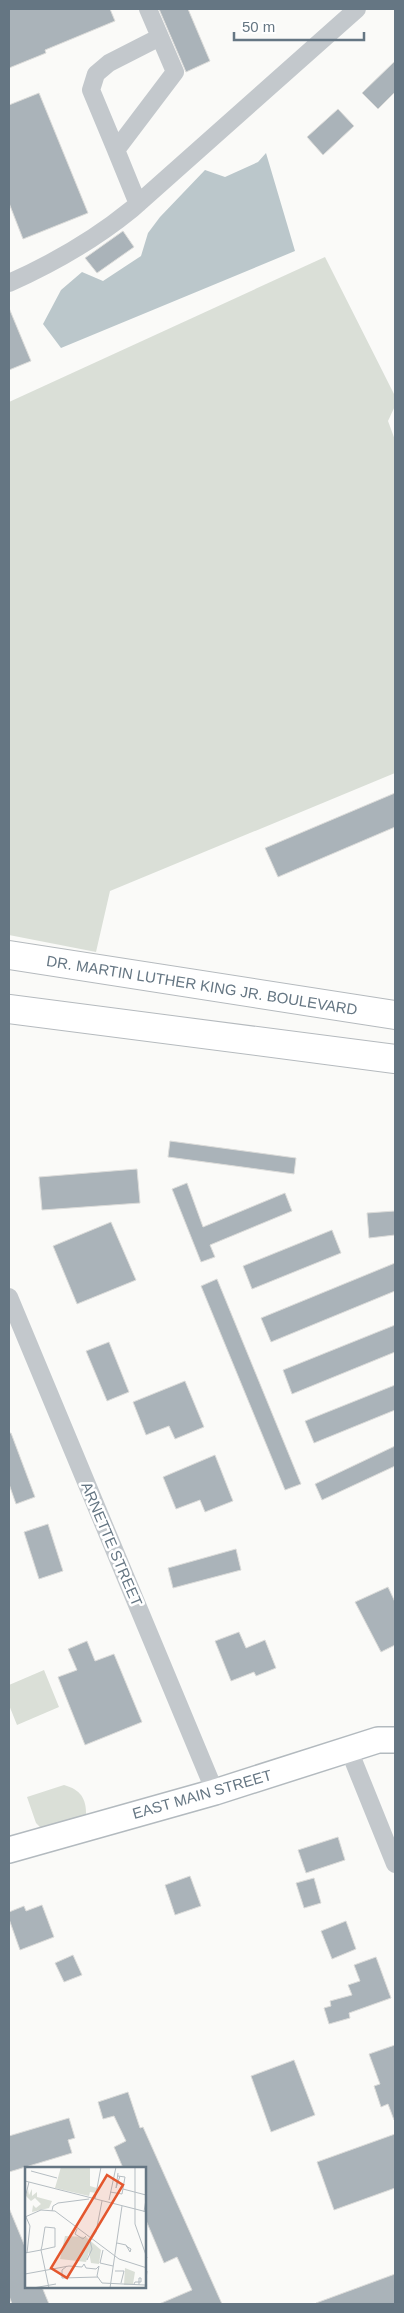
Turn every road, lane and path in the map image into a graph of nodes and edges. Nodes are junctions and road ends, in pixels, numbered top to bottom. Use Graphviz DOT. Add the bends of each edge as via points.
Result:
graph roads {
  1 [pos="148,9"];
  2 [pos="357,9"];
  3 [pos="160,37"];
  4 [pos="116,150"];
  5 [pos="138,204"];
  6 [pos="9,283"];
  7 [pos="9,955"];
  8 [pos="9,1009"];
  9 [pos="395,1015"];
  10 [pos="395,1058"];
  11 [pos="9,1296"];
  12 [pos="390,1736"];
  13 [pos="349,1750"];
  14 [pos="215,1792"];
  15 [pos="9,1850"];
  16 [pos="395,1864"];
  1 -- 3 [label="street"];
  2 -- 5 [label="street"];
  3 -- 4 [label="street" via="175,72"];
  3 -- 4 [label="street" via="109,63 96,74 91,90"];
  4 -- 5 [label="street"];
  5 -- 6 [label="street" via="94,238 52,264"];
  7 -- 9 [label="main road, DR. MARTIN LUTHER KING JR. BOULEVARD"];
  8 -- 10 [label="main road"];
  11 -- 14 [label="street, ARNETTE STREET"];
  12 -- 13 [label="street, EAST MAIN STREET"];
  13 -- 14 [label="street, EAST MAIN STREET"];
  13 -- 16 [label="street"];
  14 -- 15 [label="street, EAST MAIN STREET"];
}
